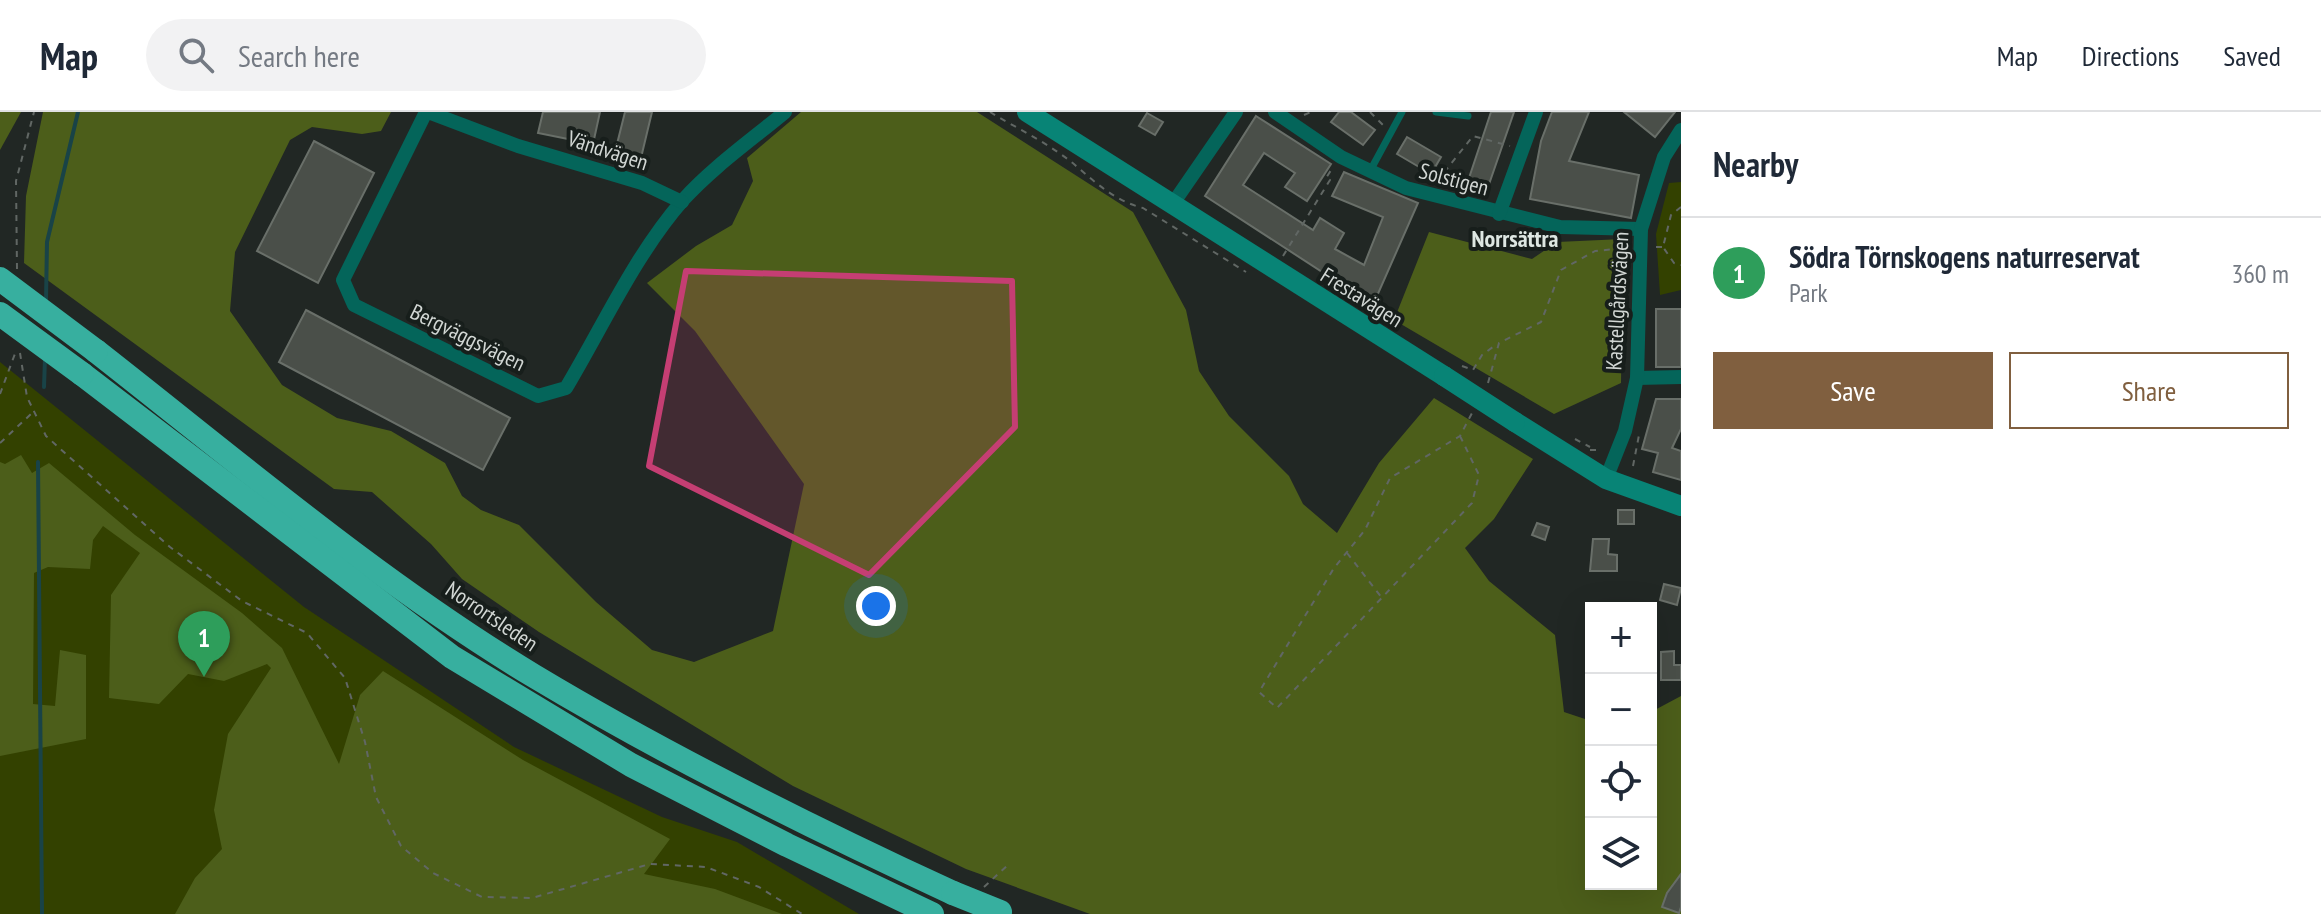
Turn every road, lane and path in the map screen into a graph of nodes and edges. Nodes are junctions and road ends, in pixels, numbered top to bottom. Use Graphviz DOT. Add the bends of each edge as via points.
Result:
graph roads {
  1 [pos="34,112"];
  2 [pos="427,112"];
  3 [pos="785,112"];
  4 [pos="990,112"];
  5 [pos="1027,112"];
  6 [pos="1236,112"];
  7 [pos="1275,112"];
  8 [pos="1370,112"];
  9 [pos="1380,112"];
  10 [pos="1402,112"];
  11 [pos="1436,112"];
  12 [pos="1536,112"];
  13 [pos="1468,116"];
  14 [pos="1377,117"];
  15 [pos="1681,130"];
  16 [pos="1392,131"];
  17 [pos="1496,142"];
  18 [pos="1370,171"];
  19 [pos="1328,175"];
  20 [pos="1430,195"];
  21 [pos="682,202"];
  22 [pos="1172,205"];
  23 [pos="1681,207"];
  24 [pos="1499,214"];
  25 [pos="1641,229"];
  26 [pos="1640,246"];
  27 [pos="1281,260"];
  28 [pos="1681,265"];
  29 [pos="1256,278"];
  30 [pos="8,279"];
  31 [pos="0,314"];
  32 [pos="1499,343"];
  33 [pos="1469,375"];
  34 [pos="1681,377"];
  35 [pos="1637,378"];
  36 [pos="1488,383"];
  37 [pos="0,394"];
  38 [pos="1476,406"];
  39 [pos="32,413"];
  40 [pos="1460,436"];
  41 [pos="1,441"];
  42 [pos="1606,479"];
  43 [pos="1681,506"];
  44 [pos="1347,552"];
  45 [pos="1382,598"];
  46 [pos="1010,863"];
  47 [pos="981,894"];
  48 [pos="1002,913"];
  49 [pos="802,914"];
  50 [pos="932,914"];
  1 -- 30 [label="path" via="16,181"];
  2 -- 21 [label="street, Vändvägen" via="642,183"];
  2 -- 21 [label="street, Bergväggsvägen" via="343,280 354,305 538,396 566,388 625,285"];
  3 -- 21 [label="street, Bergväggsvägen" via="720,163"];
  4 -- 29 [label="path" via="1128,204 1143,208"];
  5 -- 22 [label="street, Frestavägen"];
  6 -- 22 [label="street"];
  7 -- 18 [label="street, Solstigen"];
  8 -- 14 [label="path"];
  9 -- 14 [label="path"];
  10 -- 16 [label="lane"];
  11 -- 13 [label="lane"];
  12 -- 24 [label="street"];
  14 -- 16 [label="path"];
  15 -- 25 [label="street, Kastellgårdsvägen" via="1664,157"];
  16 -- 18 [label="lane"];
  17 -- 20 [label="path" via="1473,136"];
  18 -- 20 [label="street, Solstigen"];
  19 -- 27 [label="path" via="1330,180"];
  20 -- 24 [label="street, Solstigen"];
  22 -- 42 [label="street, Frestavägen, bridge"];
  23 -- 28 [label="path" via="1671,215 1663,247"];
  24 -- 25 [label="street, Solstigen" via="1560,227"];
  25 -- 26 [label="street, Kastellgårdsvägen"];
  26 -- 32 [label="path" via="1595,251 1561,270 1541,322"];
  26 -- 35 [label="street, Kastellgårdsvägen"];
  30 -- 48 [label="highway, Norrortsleden, bridge" via="376,569 532,674 798,822"];
  31 -- 50 [label="highway, bridge" via="452,657 631,765"];
  32 -- 33 [label="path" via="1473,370 1463,364 1460,369"];
  32 -- 36 [label="path"];
  34 -- 35 [label="street"];
  35 -- 42 [label="street, Kastellgårdsvägen" via="1625,431"];
  37 -- 39 [label="path" via="19,344"];
  38 -- 40 [label="path"];
  39 -- 41 [label="path"];
  39 -- 49 [label="path" via="46,436 170,547 242,601 307,633 345,678 382,809 401,846 433,873 482,897 532,898 650,864 706,867 759,887"];
  40 -- 44 [label="path" via="1390,478 1365,530"];
  40 -- 45 [label="path" via="1479,475 1472,503"];
  42 -- 43 [label="street, Frestavägen"];
  44 -- 45 [label="path"];
  44 -- 45 [label="path" via="1259,692 1277,708"];
  46 -- 47 [label="path"];
}
